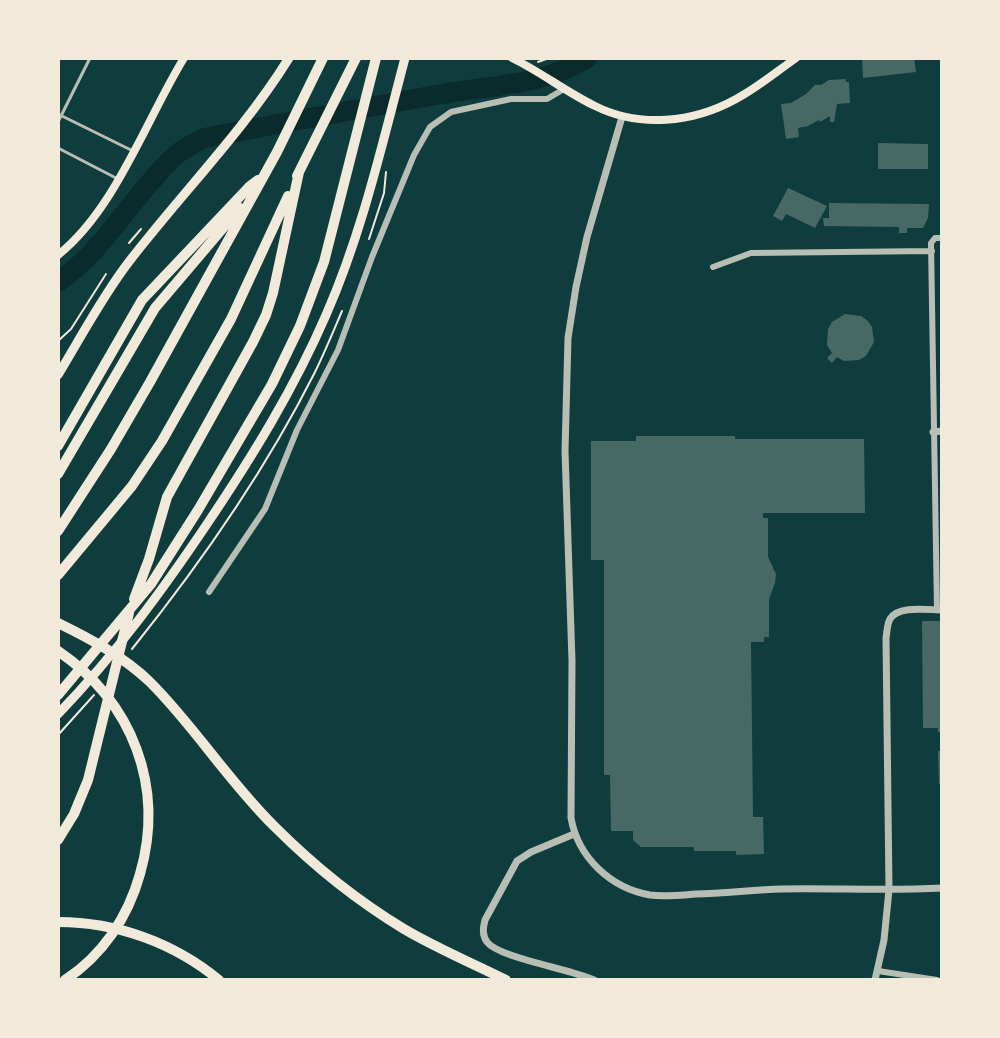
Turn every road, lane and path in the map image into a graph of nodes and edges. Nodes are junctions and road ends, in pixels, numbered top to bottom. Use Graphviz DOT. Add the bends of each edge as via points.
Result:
graph roads {
  1 [pos="90,58"];
  2 [pos="184,58"];
  3 [pos="289,58"];
  4 [pos="356,58"];
  5 [pos="376,58"];
  6 [pos="405,58"];
  7 [pos="512,58"];
  8 [pos="796,58"];
  9 [pos="321,61"];
  10 [pos="560,86"];
  11 [pos="62,116"];
  12 [pos="622,117"];
  13 [pos="58,122"];
  14 [pos="58,148"];
  15 [pos="133,151"];
  16 [pos="299,172"];
  17 [pos="263,177"];
  18 [pos="118,179"];
  19 [pos="250,200"];
  20 [pos="942,238"];
  21 [pos="932,251"];
  22 [pos="58,255"];
  23 [pos="713,267"];
  24 [pos="58,375"];
  25 [pos="933,432"];
  26 [pos="942,432"];
  27 [pos="58,446"];
  28 [pos="58,474"];
  29 [pos="58,531"];
  30 [pos="58,575"];
  31 [pos="209,592"];
  32 [pos="939,610"];
  33 [pos="58,622"];
  34 [pos="58,651"];
  35 [pos="58,695"];
  36 [pos="58,714"];
  37 [pos="574,834"];
  38 [pos="59,840"];
  39 [pos="942,888"];
  40 [pos="889,890"];
  41 [pos="58,922"];
  42 [pos="878,971"];
  43 [pos="65,980"];
  44 [pos="219,980"];
  45 [pos="506,980"];
  46 [pos="594,980"];
  47 [pos="875,980"];
  48 [pos="937,980"];
  1 -- 11 [label="lane"];
  2 -- 15 [label="main road"];
  3 -- 24 [label="highway" via="209,165 128,263"];
  4 -- 16 [label="highway"];
  5 -- 35 [label="highway" via="324,262 300,326 272,384 151,584"];
  6 -- 36 [label="highway" via="356,236 327,314 276,418 167,584 120,645"];
  7 -- 10 [label="main road"];
  8 -- 12 [label="main road" via="714,110 661,120"];
  9 -- 17 [label="highway"];
  10 -- 12 [label="main road"];
  10 -- 31 [label="street" via="547,99 512,99 451,112 430,127 414,155 338,350 297,430 265,509"];
  11 -- 13 [label="lane"];
  11 -- 15 [label="lane"];
  12 -- 37 [label="street" via="587,237 568,338 565,451"];
  14 -- 18 [label="lane"];
  15 -- 18 [label="main road"];
  16 -- 30 [label="highway" via="231,319 162,441 132,486"];
  16 -- 38 [label="highway" via="266,315 163,509 126,621 88,780"];
  17 -- 19 [label="highway"];
  17 -- 27 [label="highway" via="142,300"];
  18 -- 22 [label="main road" via="93,217"];
  19 -- 28 [label="highway" via="155,308"];
  19 -- 29 [label="highway" via="150,382"];
  20 -- 21 [label="street" via="931,243"];
  21 -- 23 [label="street" via="751,253"];
  21 -- 25 [label="street"];
  25 -- 26 [label="street"];
  25 -- 32 [label="street"];
  32 -- 40 [label="street" via="901,610 888,620"];
  33 -- 45 [label="highway" via="105,648 148,681 266,818 330,877 405,930"];
  34 -- 43 [label="highway" via="87,673 116,708 133,740 146,781 149,809 146,854 121,922 90,960"];
  37 -- 40 [label="street" via="599,869 622,886 650,895 782,889"];
  37 -- 46 [label="street" via="517,861 485,920 483,936 491,947 503,952"];
  39 -- 40 [label="street"];
  40 -- 42 [label="street"];
  41 -- 44 [label="highway" via="138,934 178,952"];
  42 -- 47 [label="street"];
  42 -- 48 [label="street"];
}
